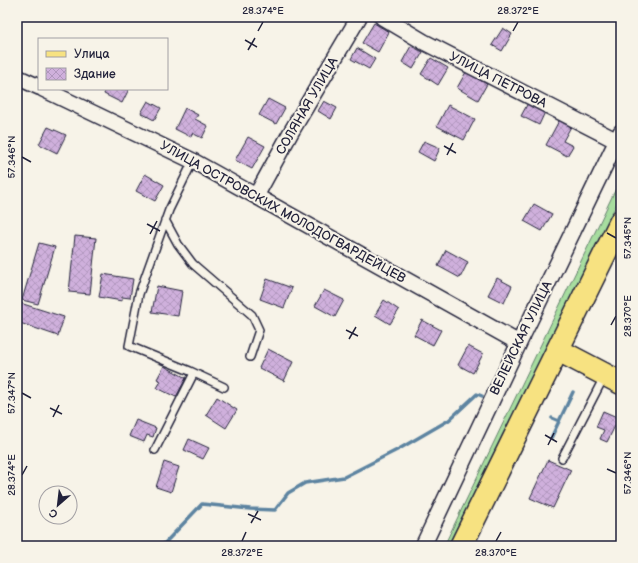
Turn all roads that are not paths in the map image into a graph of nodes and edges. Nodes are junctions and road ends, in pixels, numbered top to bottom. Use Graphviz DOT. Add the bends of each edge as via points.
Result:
graph roads {
  1 [pos="359,17"];
  2 [pos="382,17"];
  3 [pos="17,77"];
  4 [pos="38,87"];
  5 [pos="45,90"];
  6 [pos="619,136"];
  7 [pos="194,161"];
  8 [pos="256,196"];
  9 [pos="165,220"];
  10 [pos="621,220"];
  11 [pos="519,343"];
  12 [pos="558,350"];
  13 [pos="250,358"];
  14 [pos="194,373"];
  15 [pos="613,379"];
  16 [pos="224,387"];
  17 [pos="155,450"];
  18 [pos="562,458"];
  19 [pos="423,546"];
  20 [pos="461,546"];
  1 -- 8 [label="street, СОЛЯНАЯ УЛИЦА"];
  2 -- 6 [label="street, УЛИЦА ПЕТРОВА" via="424,42"];
  3 -- 4 [label="street"];
  5 -- 7 [label="street, УЛИЦА ОСТРОВСКИХ МОЛОДОГВАРДЕЙЦЕВ"];
  6 -- 11 [label="street, ВЕЛЕЙСКАЯ УЛИЦА"];
  7 -- 8 [label="street, УЛИЦА ОСТРОВСКИХ МОЛОДОГВАРДЕЙЦЕВ"];
  7 -- 9 [label="lane"];
  8 -- 11 [label="street, УЛИЦА ОСТРОВСКИХ МОЛОДОГВАРДЕЙЦЕВ"];
  9 -- 13 [label="lane" via="193,264 252,315 259,330"];
  9 -- 14 [label="lane" via="139,294 129,346"];
  10 -- 12 [label="main road"];
  11 -- 19 [label="street, ВЕЛЕЙСКАЯ УЛИЦА"];
  12 -- 15 [label="main road"];
  12 -- 20 [label="main road"];
  14 -- 16 [label="lane"];
  14 -- 17 [label="lane"];
  15 -- 18 [label="lane"];
}
